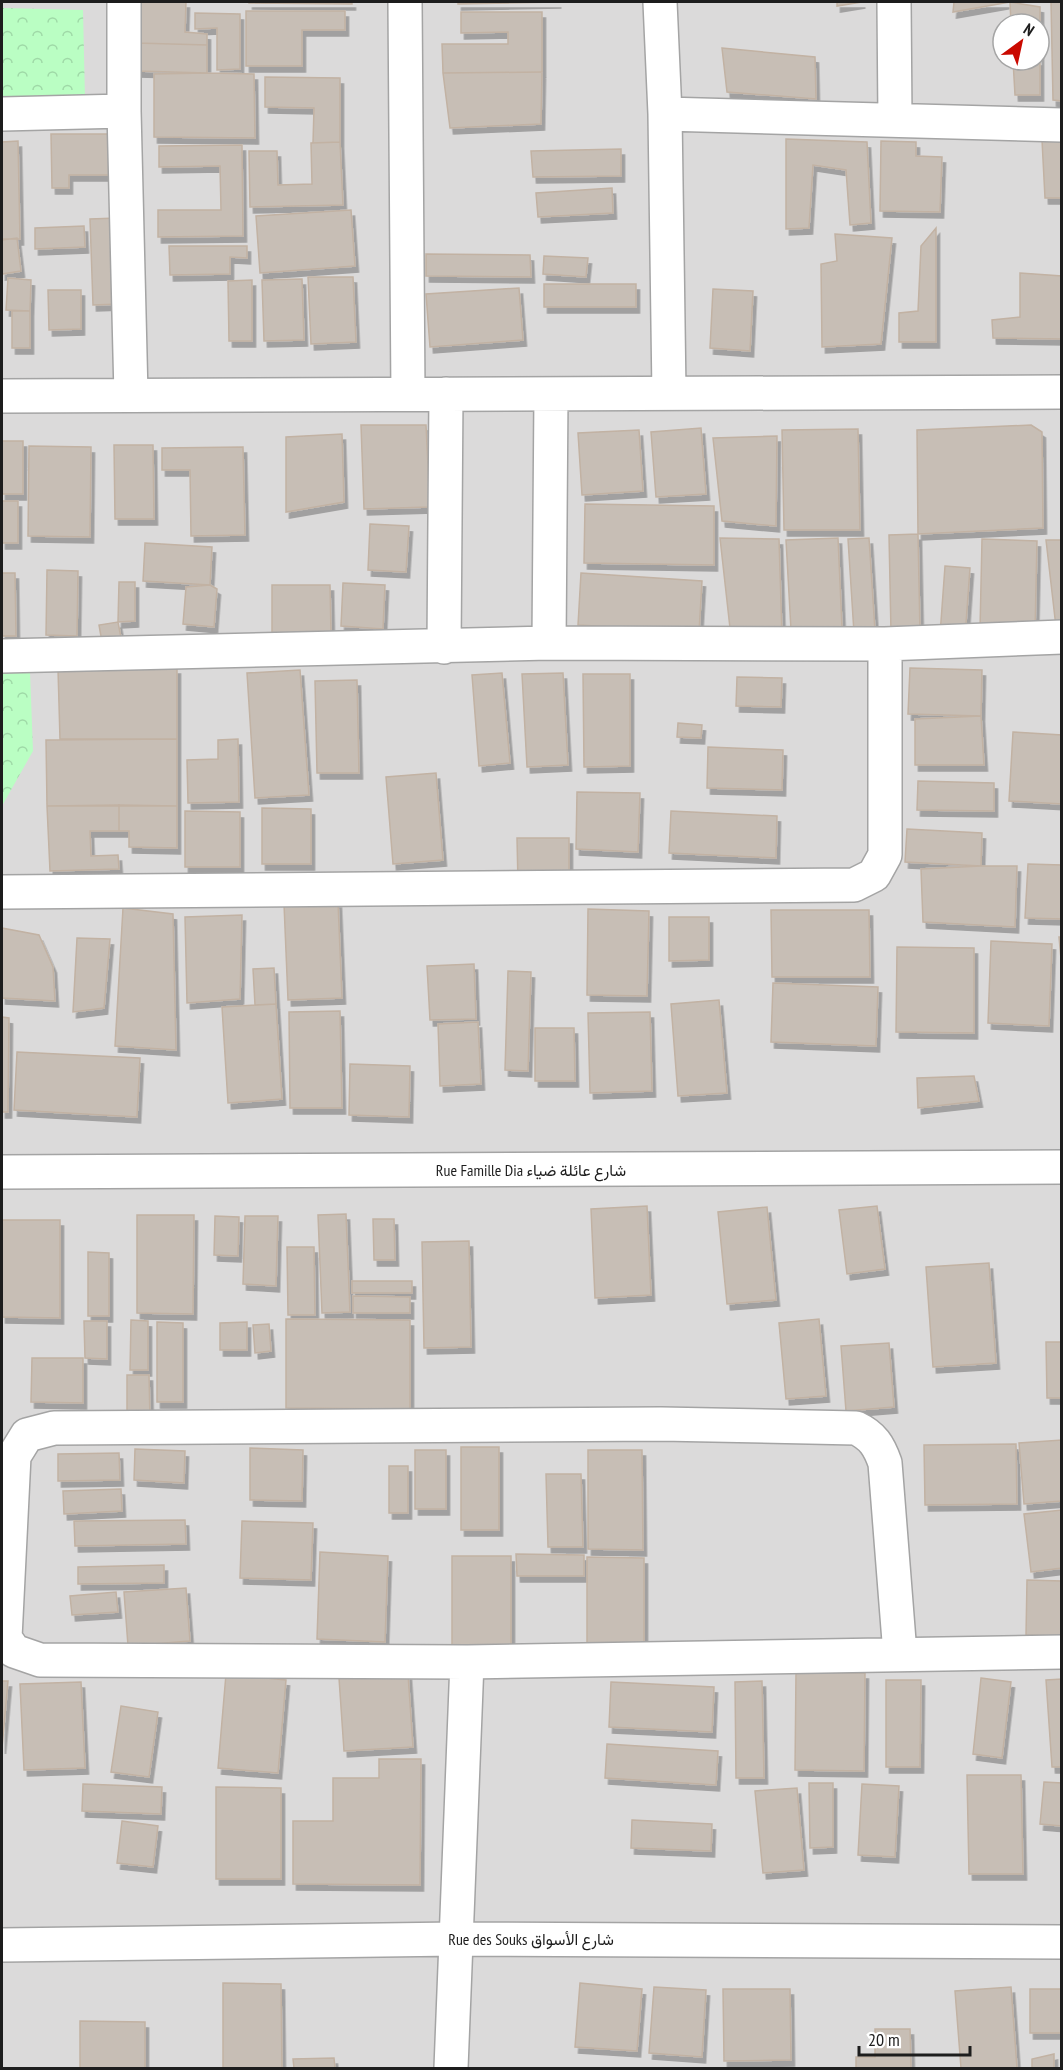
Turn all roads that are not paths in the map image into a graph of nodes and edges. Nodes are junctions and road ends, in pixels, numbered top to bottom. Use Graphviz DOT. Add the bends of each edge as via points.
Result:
graph roads {
  1 [pos="124,2"];
  2 [pos="405,2"];
  3 [pos="660,2"];
  4 [pos="894,2"];
  5 [pos="124,111"];
  6 [pos="2,114"];
  7 [pos="665,114"];
  8 [pos="895,120"];
  9 [pos="1062,124"];
  10 [pos="1062,392"];
  11 [pos="669,393"];
  12 [pos="408,394"];
  13 [pos="446,394"];
  14 [pos="131,395"];
  15 [pos="551,395"];
  16 [pos="2,396"];
  17 [pos="1062,637"];
  18 [pos="549,644"];
  19 [pos="885,644"];
  20 [pos="444,647"];
  21 [pos="2,656"];
  22 [pos="2,892"];
  23 [pos="1062,1167"];
  24 [pos="2,1172"];
  25 [pos="1062,1652"];
  26 [pos="900,1654"];
  27 [pos="467,1662"];
  28 [pos="456,1939"];
  29 [pos="1062,1942"];
  30 [pos="2,1945"];
  31 [pos="451,2068"];
  1 -- 5 [label="street"];
  2 -- 12 [label="street"];
  3 -- 7 [label="street"];
  4 -- 8 [label="street"];
  5 -- 6 [label="street"];
  5 -- 14 [label="street"];
  7 -- 8 [label="street"];
  7 -- 11 [label="street"];
  8 -- 9 [label="street"];
  10 -- 11 [label="street"];
  11 -- 15 [label="street"];
  12 -- 13 [label="street"];
  12 -- 14 [label="street"];
  13 -- 15 [label="street"];
  13 -- 20 [label="street"];
  14 -- 16 [label="street"];
  15 -- 18 [label="street"];
  17 -- 19 [label="street"];
  18 -- 19 [label="street"];
  18 -- 20 [label="street"];
  19 -- 22 [label="street" via="885,855 874,875 854,885"];
  20 -- 21 [label="street"];
  23 -- 24 [label="street, Rue Famille Dia شارع عائلة ضياء"];
  25 -- 26 [label="street"];
  26 -- 27 [label="street"];
  26 -- 27 [label="street" via="885,1463 878,1444 868,1433 856,1428 649,1424 54,1428 27,1435 14,1456 5,1638 14,1651 40,1660"];
  27 -- 28 [label="street"];
  28 -- 29 [label="street, Rue des Souks شارع الأسواق"];
  28 -- 30 [label="street, Rue des Souks شارع الأسواق"];
  28 -- 31 [label="street"];
}
